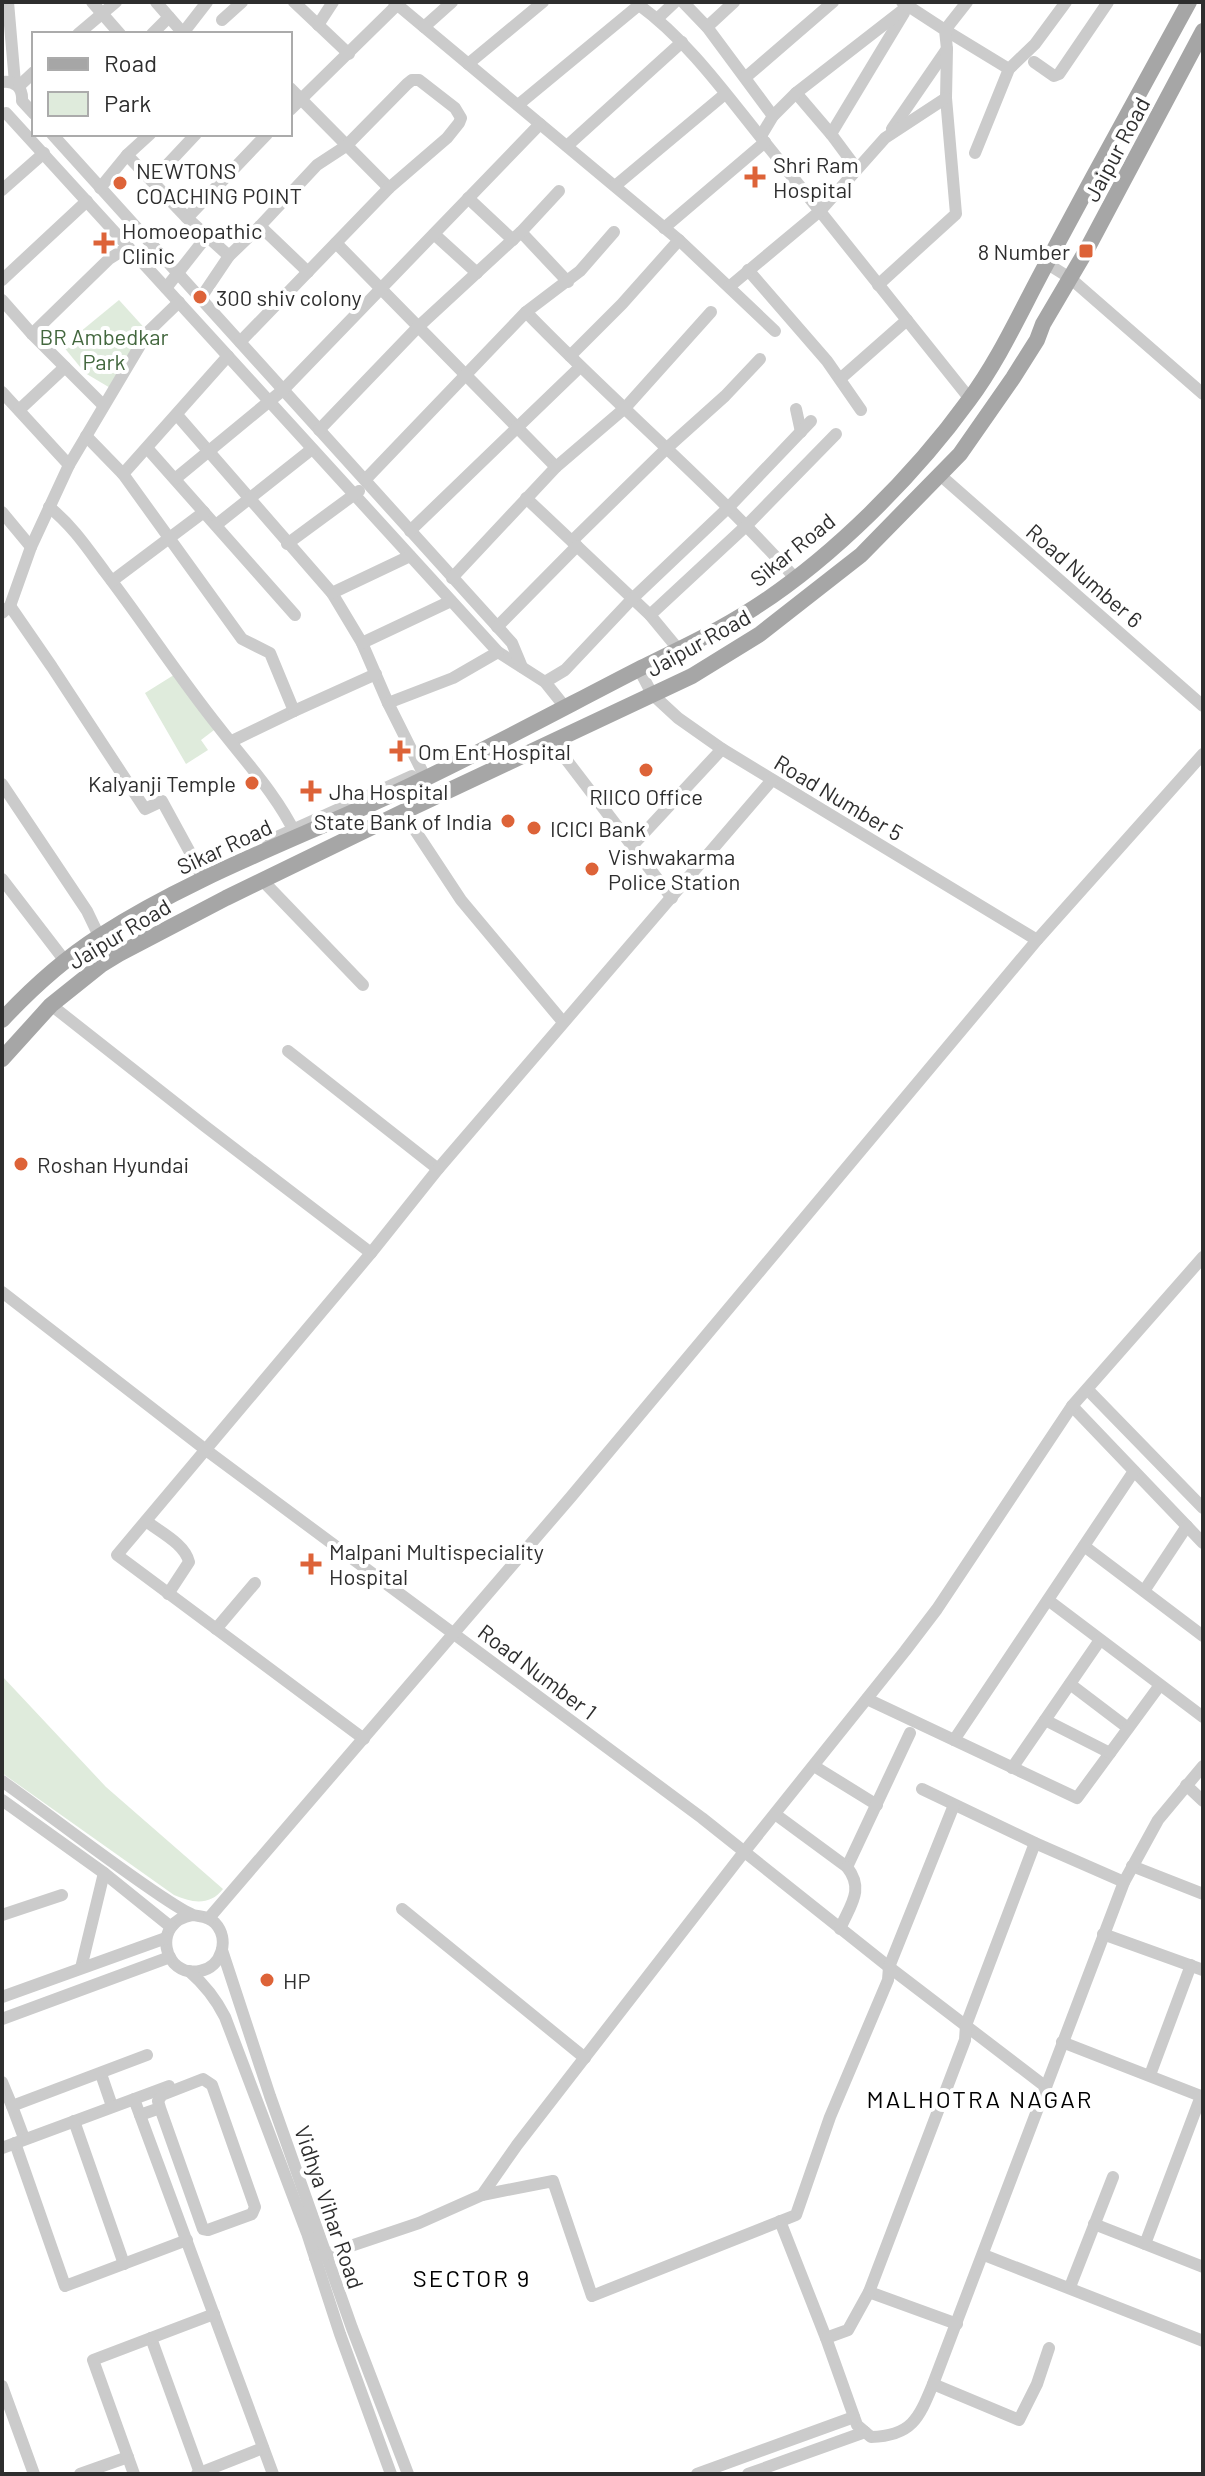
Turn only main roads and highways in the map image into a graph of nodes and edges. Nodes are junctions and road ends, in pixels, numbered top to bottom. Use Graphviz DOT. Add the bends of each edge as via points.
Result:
graph roads {
  1 [pos="1183,4"];
  2 [pos="1203,31"];
  3 [pos="2,1020"];
  4 [pos="2,1059"];
  1 -- 3 [label="main road, Sikar Road" via="970,399 863,519 795,578 709,636 373,804 295,832 98,933 63,959"];
  2 -- 4 [label="main road, Jaipur Road" via="1006,388 960,454 861,555 795,608 692,676 119,954 51,1005"];
}
